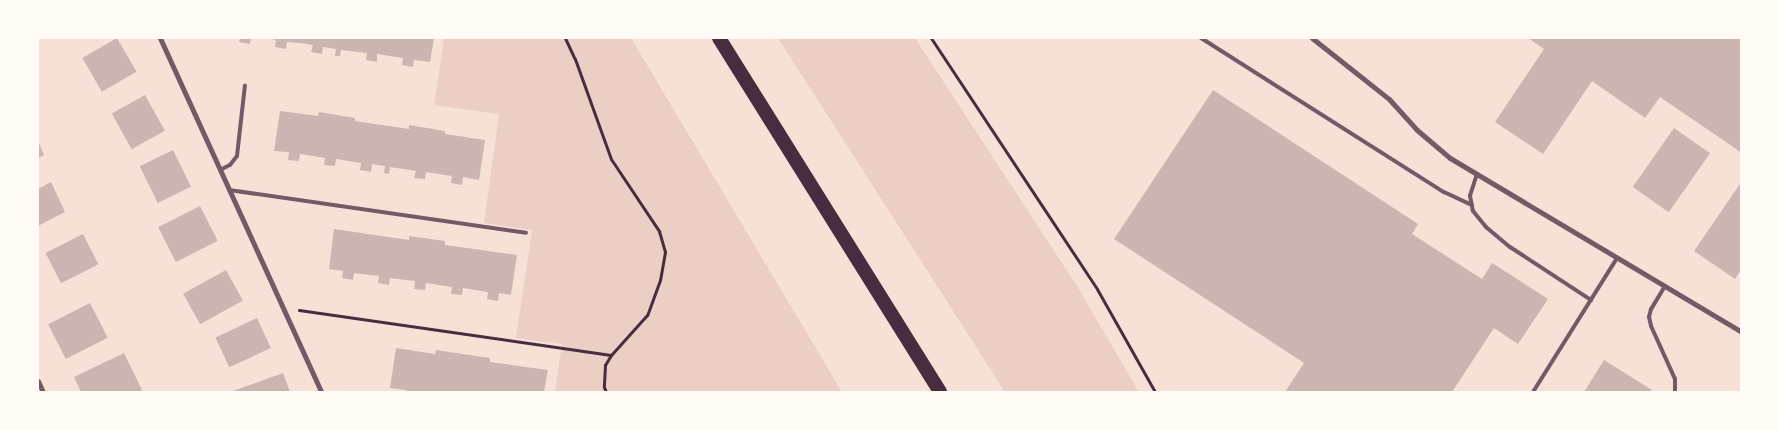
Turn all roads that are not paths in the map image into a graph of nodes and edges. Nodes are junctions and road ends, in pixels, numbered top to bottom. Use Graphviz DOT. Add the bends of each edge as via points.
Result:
graph roads {
  1 [pos="160,38"];
  2 [pos="719,38"];
  3 [pos="1201,38"];
  4 [pos="1312,38"];
  5 [pos="245,86"];
  6 [pos="220,170"];
  7 [pos="1477,174"];
  8 [pos="229,190"];
  9 [pos="1472,205"];
  10 [pos="526,233"];
  11 [pos="1617,258"];
  12 [pos="1665,286"];
  13 [pos="1591,300"];
  14 [pos="1742,332"];
  15 [pos="38,381"];
  16 [pos="43,392"];
  17 [pos="321,392"];
  18 [pos="940,392"];
  19 [pos="1533,392"];
  20 [pos="1675,392"];
  1 -- 6 [label="street"];
  2 -- 18 [label="highway"];
  3 -- 9 [label="lane" via="1444,192"];
  4 -- 7 [label="street" via="1389,99 1417,130 1450,158"];
  5 -- 6 [label="lane" via="237,156"];
  6 -- 8 [label="street"];
  7 -- 9 [label="lane" via="1470,196"];
  7 -- 11 [label="street"];
  8 -- 10 [label="lane"];
  8 -- 17 [label="street"];
  9 -- 13 [label="lane" via="1486,227 1510,247"];
  11 -- 12 [label="street"];
  11 -- 13 [label="lane"];
  12 -- 14 [label="street"];
  12 -- 20 [label="lane" via="1651,308 1650,317 1675,379"];
  13 -- 19 [label="lane"];
  15 -- 16 [label="street"];
}
